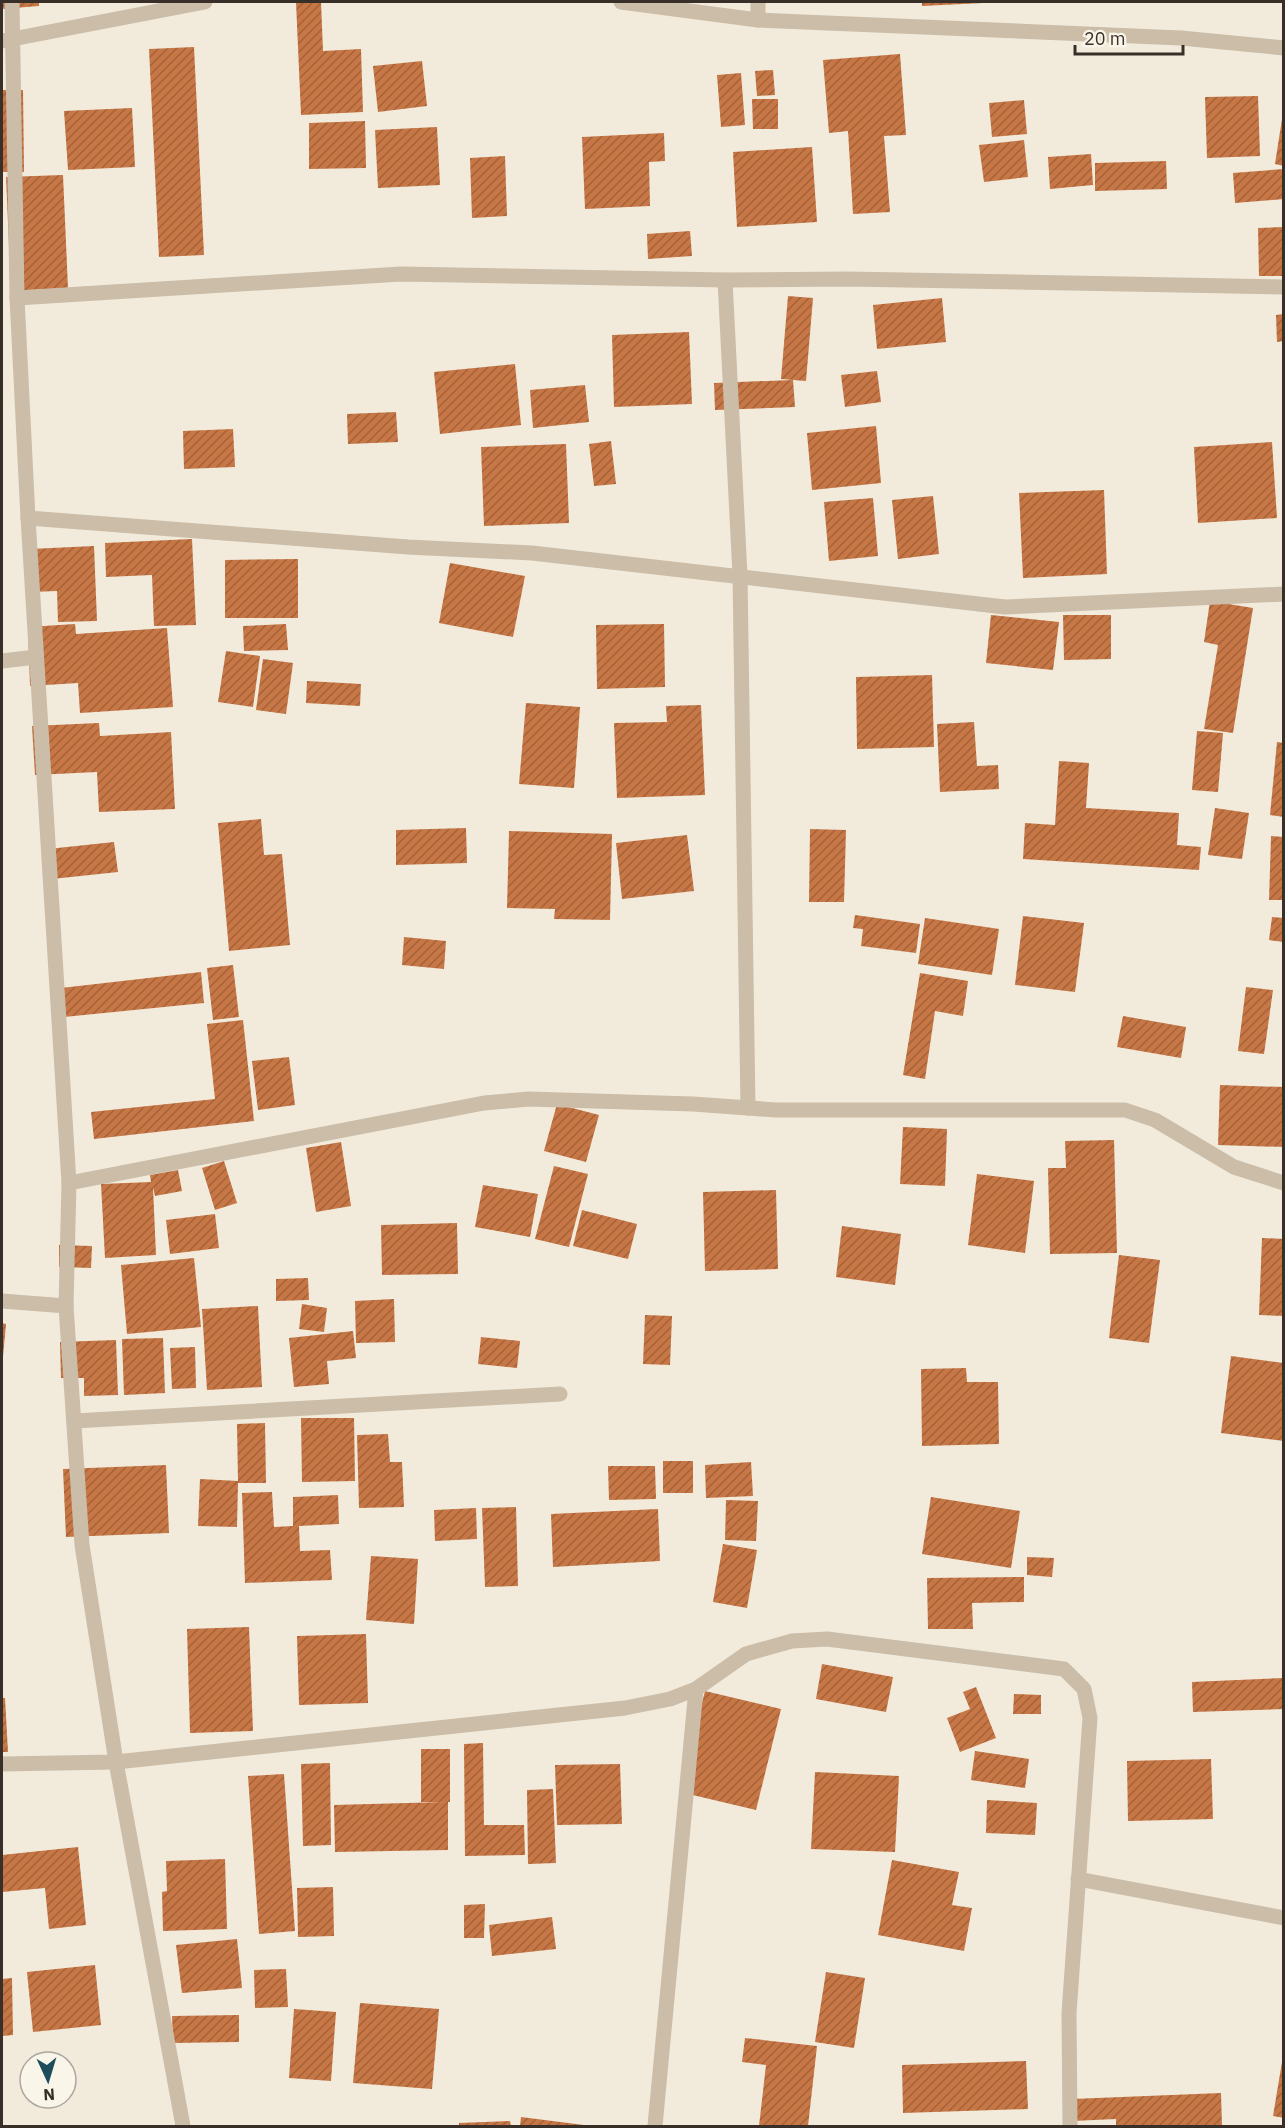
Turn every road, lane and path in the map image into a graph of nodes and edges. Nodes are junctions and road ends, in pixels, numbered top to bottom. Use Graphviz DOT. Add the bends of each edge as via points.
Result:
graph roads {
  1 [pos="12,2"];
  2 [pos="205,2"];
  3 [pos="621,2"];
  4 [pos="758,2"];
  5 [pos="758,20"];
  6 [pos="7,40"];
  7 [pos="1284,48"];
  8 [pos="725,280"];
  9 [pos="1284,287"];
  10 [pos="17,298"];
  11 [pos="28,518"];
  12 [pos="740,575"];
  13 [pos="1284,594"];
  14 [pos="36,657"];
  15 [pos="2,661"];
  16 [pos="748,1108"];
  17 [pos="69,1183"];
  18 [pos="1284,1184"];
  19 [pos="2,1301"];
  20 [pos="66,1306"];
  21 [pos="560,1394"];
  22 [pos="74,1421"];
  23 [pos="696,1689"];
  24 [pos="116,1762"];
  25 [pos="2,1764"];
  26 [pos="1078,1879"];
  27 [pos="1284,1918"];
  28 [pos="183,2127"];
  29 [pos="655,2127"];
  30 [pos="1070,2127"];
  1 -- 6 [label="street"];
  2 -- 6 [label="street"];
  3 -- 5 [label="street"];
  4 -- 5 [label="street"];
  5 -- 7 [label="street" via="1181,38"];
  6 -- 10 [label="street"];
  8 -- 9 [label="street"];
  8 -- 10 [label="street" via="401,274"];
  8 -- 12 [label="street"];
  10 -- 11 [label="street"];
  11 -- 12 [label="street" via="532,553"];
  11 -- 14 [label="street"];
  12 -- 13 [label="street" via="1005,607"];
  12 -- 16 [label="street"];
  14 -- 15 [label="street"];
  14 -- 17 [label="street"];
  16 -- 17 [label="street" via="529,1099 484,1103"];
  16 -- 18 [label="street" via="1125,1110 1155,1120 1234,1167"];
  17 -- 20 [label="street"];
  19 -- 20 [label="street"];
  20 -- 22 [label="street"];
  21 -- 22 [label="street"];
  22 -- 24 [label="street" via="82,1545"];
  23 -- 24 [label="street" via="625,1708"];
  23 -- 26 [label="street" via="746,1654 792,1641 827,1639 1064,1669 1084,1689 1090,1718"];
  23 -- 29 [label="street"];
  24 -- 25 [label="street"];
  24 -- 28 [label="street"];
  26 -- 27 [label="street"];
  26 -- 30 [label="street" via="1069,2013"];
}
